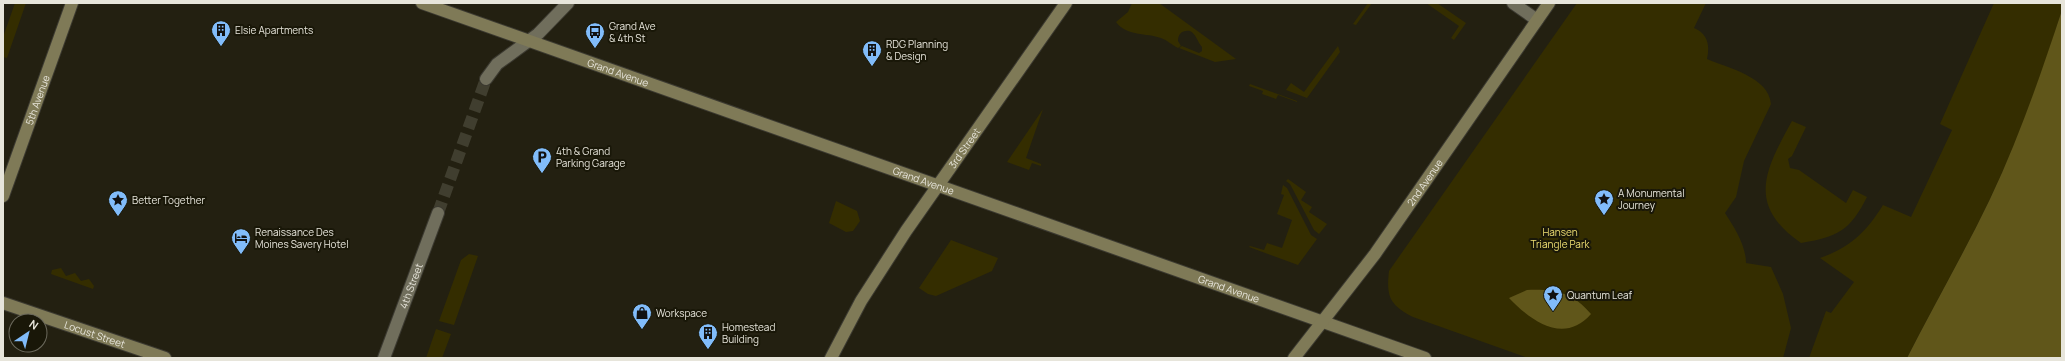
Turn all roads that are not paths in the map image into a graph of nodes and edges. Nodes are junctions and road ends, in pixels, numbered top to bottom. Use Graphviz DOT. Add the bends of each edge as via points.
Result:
graph roads {
  1 [pos="72,3"];
  2 [pos="422,3"];
  3 [pos="568,3"];
  4 [pos="1066,3"];
  5 [pos="1513,3"];
  6 [pos="1549,3"];
  7 [pos="1537,20"];
  8 [pos="530,40"];
  9 [pos="486,80"];
  10 [pos="938,186"];
  11 [pos="3,196"];
  12 [pos="438,213"];
  13 [pos="3,303"];
  14 [pos="1323,322"];
  15 [pos="165,358"];
  16 [pos="384,358"];
  17 [pos="832,358"];
  18 [pos="1294,358"];
  19 [pos="1425,358"];
  1 -- 11 [label="main road, 5th Avenue"];
  2 -- 8 [label="main road, Grand Avenue"];
  3 -- 8 [label="street" via="551,23"];
  4 -- 10 [label="main road, 3rd Street"];
  5 -- 7 [label="street"];
  6 -- 7 [label="main road, 2nd Avenue"];
  7 -- 14 [label="main road, 2nd Avenue" via="1375,254"];
  8 -- 9 [label="street" via="497,64"];
  8 -- 10 [label="main road, Grand Avenue"];
  10 -- 14 [label="main road, Grand Avenue"];
  10 -- 17 [label="main road, 3rd Street" via="861,301"];
  12 -- 16 [label="street, 4th Street"];
  13 -- 15 [label="main road, Locust Street"];
  14 -- 18 [label="main road, 2nd Avenue"];
  14 -- 19 [label="main road, Grand Avenue"];
}
